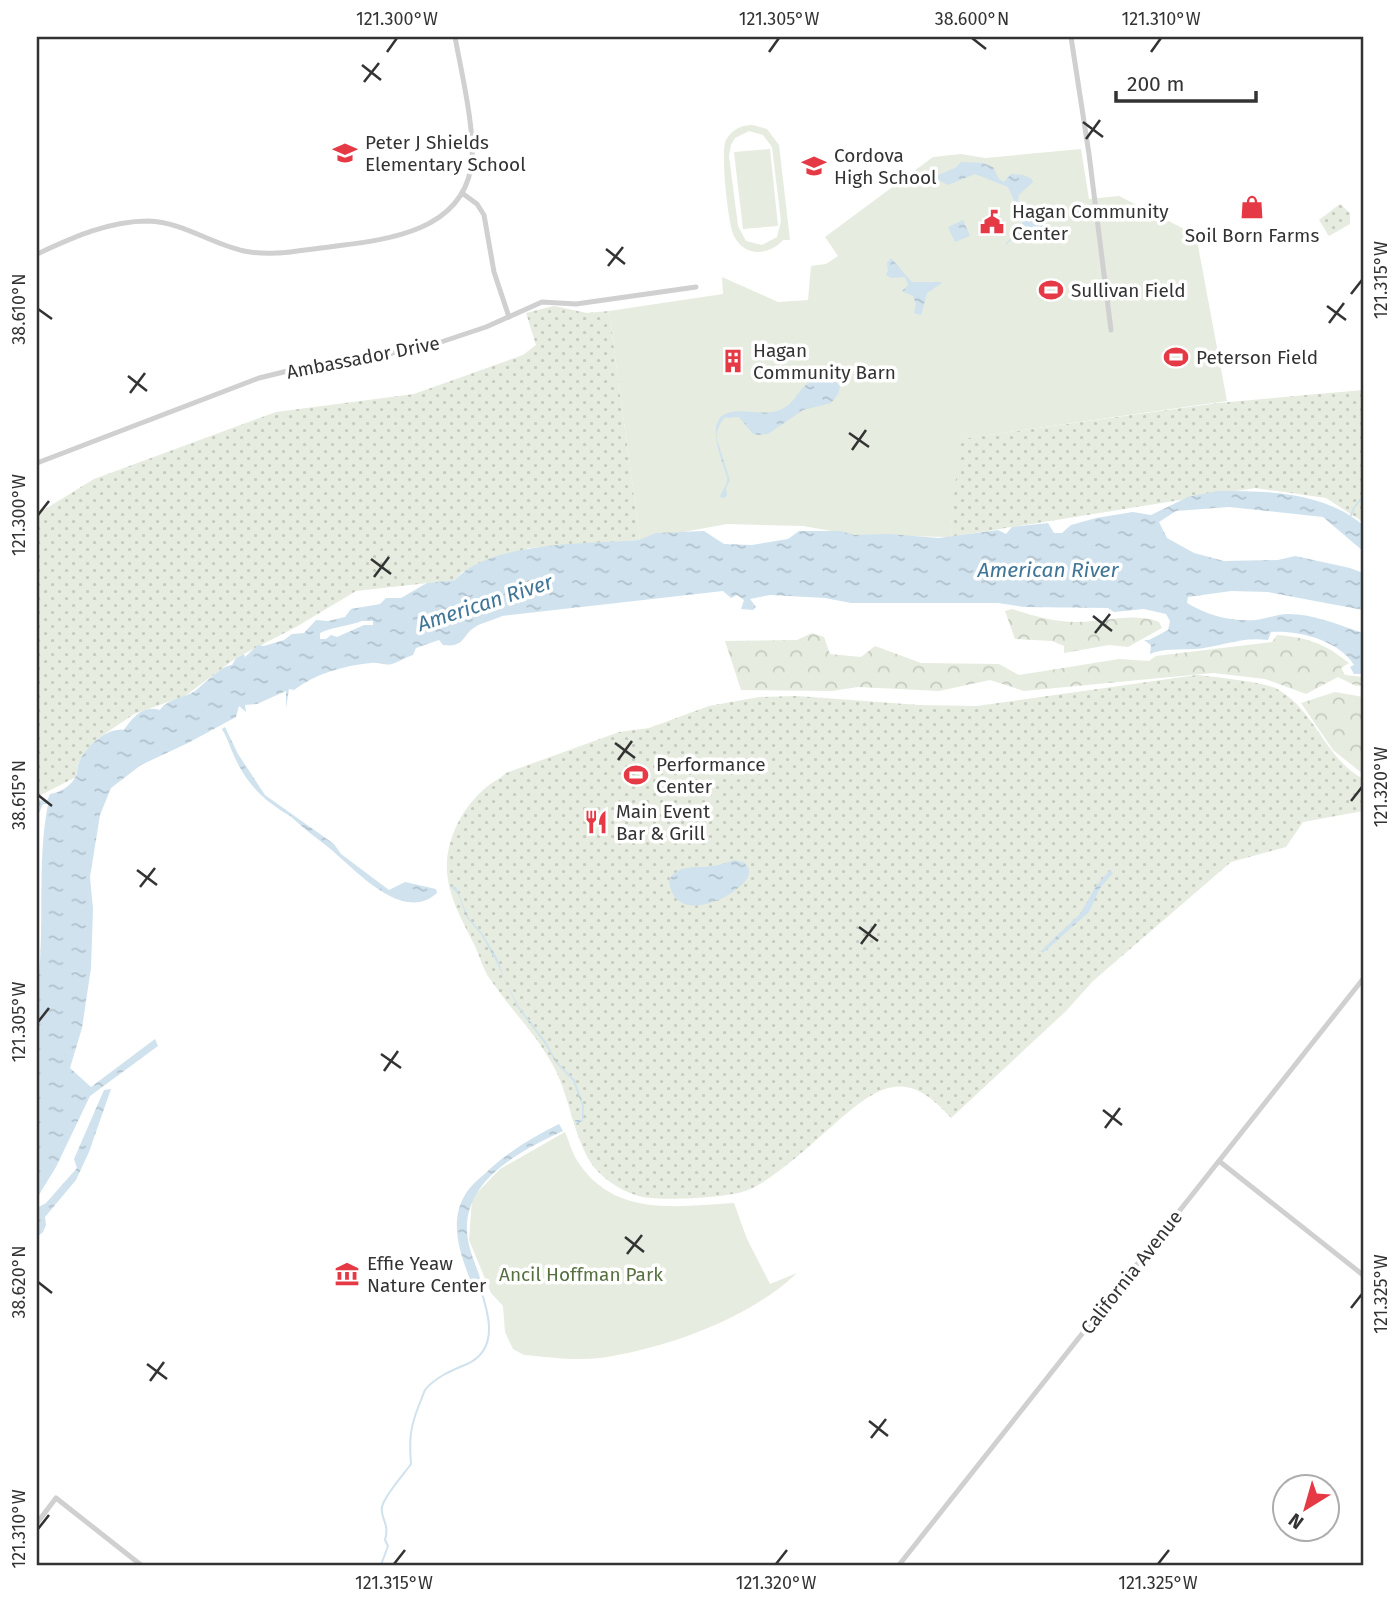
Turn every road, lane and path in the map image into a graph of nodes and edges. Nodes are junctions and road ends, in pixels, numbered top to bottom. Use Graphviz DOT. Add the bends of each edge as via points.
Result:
graph roads {
  1 [pos="455,37"];
  2 [pos="1070,37"];
  3 [pos="462,193"];
  4 [pos="37,254"];
  5 [pos="696,287"];
  6 [pos="509,317"];
  7 [pos="1111,330"];
  8 [pos="37,463"];
  9 [pos="1363,979"];
  10 [pos="1219,1161"];
  11 [pos="1363,1275"];
  12 [pos="37,1523"];
  13 [pos="141,1565"];
  14 [pos="899,1565"];
  1 -- 3 [label="street" via="473,153"];
  2 -- 7 [label="street"];
  3 -- 4 [label="street" via="447,212 425,226 371,241 257,253 180,227 146,221 102,227"];
  3 -- 6 [label="street" via="484,215 496,279"];
  5 -- 6 [label="street, Ambassador Drive" via="576,304 542,302"];
  6 -- 8 [label="street, Ambassador Drive" via="435,344 274,374"];
  9 -- 10 [label="street, California Avenue"];
  10 -- 11 [label="street"];
  10 -- 14 [label="street, California Avenue"];
  12 -- 13 [label="street" via="56,1498"];
}
